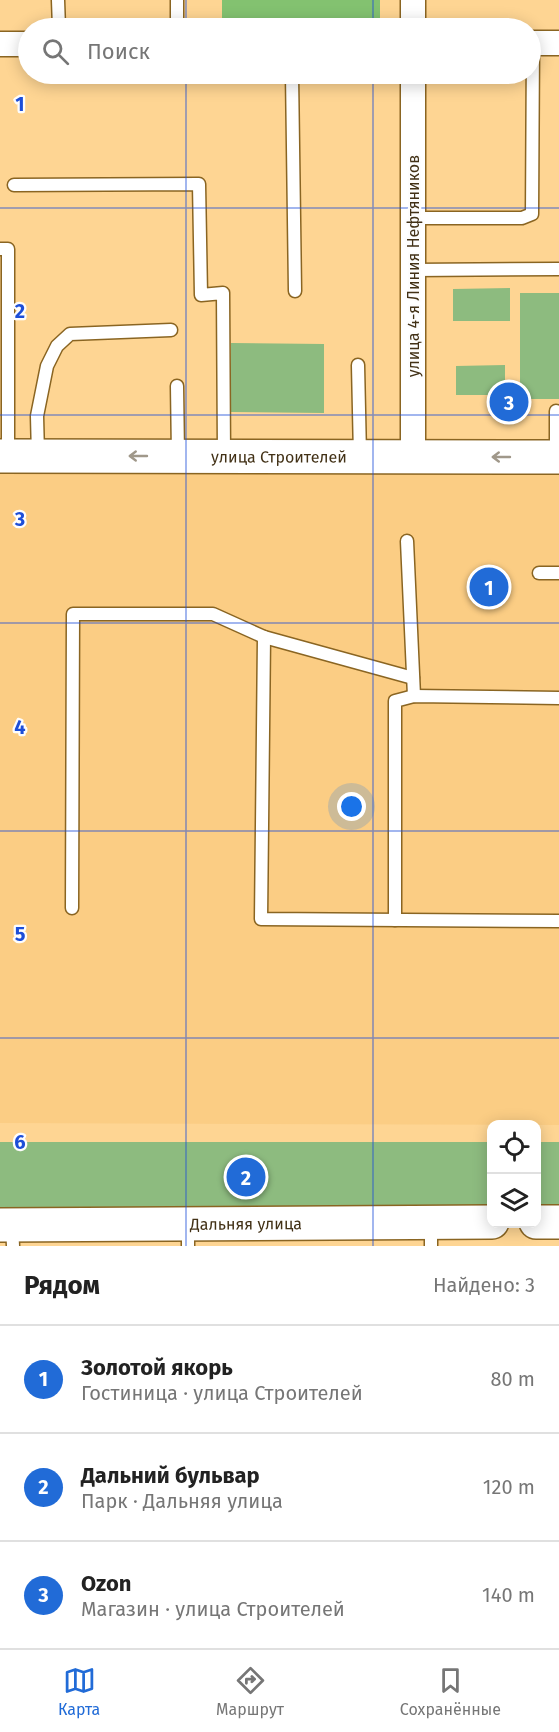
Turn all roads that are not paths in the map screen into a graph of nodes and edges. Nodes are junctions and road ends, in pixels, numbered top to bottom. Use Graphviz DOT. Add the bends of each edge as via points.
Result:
graph roads {
  1 [pos="58,0"];
  2 [pos="177,0"];
  3 [pos="413,0"];
  4 [pos="59,18"];
  5 [pos="177,18"];
  6 [pos="413,18"];
  7 [pos="541,43"];
  8 [pos="559,43"];
  9 [pos="0,44"];
  10 [pos="18,44"];
  11 [pos="292,84"];
  12 [pos="413,84"];
  13 [pos="532,84"];
  14 [pos="14,185"];
  15 [pos="413,218"];
  16 [pos="0,249"];
  17 [pos="559,269"];
  18 [pos="413,270"];
  19 [pos="296,291"];
  20 [pos="4,318"];
  21 [pos="171,330"];
  22 [pos="4,344"];
  23 [pos="358,365"];
  24 [pos="177,386"];
  25 [pos="556,411"];
  26 [pos="16,456"];
  27 [pos="178,456"];
  28 [pos="224,456"];
  29 [pos="558,457"];
  30 [pos="360,458"];
  31 [pos="413,458"];
  32 [pos="406,541"];
  33 [pos="539,573"];
  34 [pos="559,573"];
  35 [pos="264,637"];
  36 [pos="413,678"];
  37 [pos="414,696"];
  38 [pos="559,698"];
  39 [pos="72,908"];
  40 [pos="395,920"];
  41 [pos="559,921"];
  42 [pos="541,1222"];
  43 [pos="559,1222"];
  44 [pos="487,1223"];
  45 [pos="8,1232"];
  46 [pos="431,1234"];
  47 [pos="188,1235"];
  1 -- 4 [label="lane"];
  2 -- 5 [label="lane"];
  3 -- 6 [label="street"];
  7 -- 8 [label="street"];
  9 -- 10 [label="street"];
  11 -- 19 [label="lane"];
  12 -- 15 [label="street, улица 4-я Линия Нефтяников"];
  13 -- 15 [label="lane" via="532,214 522,218"];
  14 -- 28 [label="lane" via="199,183 201,295 223,293"];
  15 -- 18 [label="street, улица 4-я Линия Нефтяников"];
  16 -- 20 [label="lane" via="8,249"];
  17 -- 18 [label="lane"];
  18 -- 31 [label="street, улица 4-я Линия Нефтяников"];
  20 -- 22 [label="lane"];
  21 -- 26 [label="lane" via="70,334 57,346 47,366 37,416"];
  22 -- 26 [label="lane"];
  23 -- 30 [label="lane"];
  24 -- 27 [label="lane"];
  25 -- 29 [label="lane"];
  27 -- 26 [label="street, улица Строителей, one-way"];
  27 -- 28 [label="street, улица Строителей"];
  28 -- 30 [label="street, улица Строителей"];
  29 -- 31 [label="street, улица Строителей, one-way"];
  30 -- 31 [label="street, улица Строителей"];
  32 -- 36 [label="lane"];
  33 -- 34 [label="lane"];
  35 -- 36 [label="lane"];
  35 -- 39 [label="lane" via="213,614 73,614"];
  35 -- 40 [label="lane" via="261,919"];
  36 -- 37 [label="lane"];
  37 -- 38 [label="lane"];
  37 -- 40 [label="lane" via="395,701"];
  40 -- 41 [label="lane"];
  42 -- 43 [label="street"];
  44 -- 46 [label="street, Дальняя улица"];
  45 -- 47 [label="street, Дальняя улица"];
  46 -- 47 [label="street, Дальняя улица"];
}
